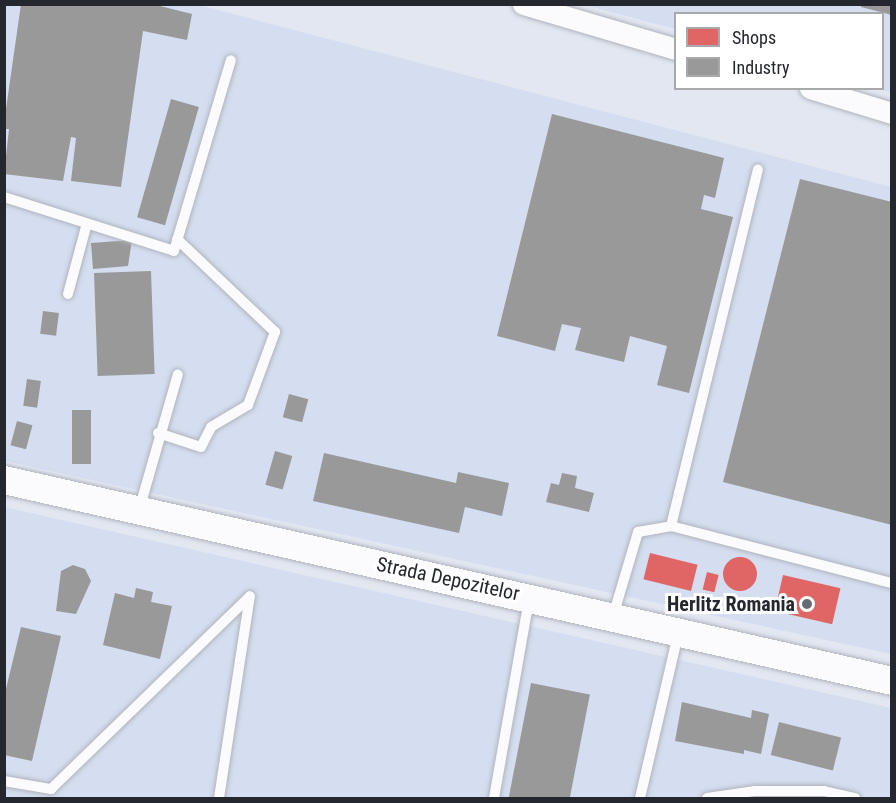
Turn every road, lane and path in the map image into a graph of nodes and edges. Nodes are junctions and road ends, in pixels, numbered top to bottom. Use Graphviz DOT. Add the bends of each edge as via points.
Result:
graph roads {
  1 [pos="523,4"];
  2 [pos="674,49"];
  3 [pos="231,60"];
  4 [pos="816,90"];
  5 [pos="891,113"];
  6 [pos="758,169"];
  7 [pos="4,197"];
  8 [pos="87,223"];
  9 [pos="177,239"];
  10 [pos="68,294"];
  11 [pos="178,374"];
  12 [pos="158,434"];
  13 [pos="4,480"];
  14 [pos="138,511"];
  15 [pos="671,526"];
  16 [pos="891,583"];
  17 [pos="529,597"];
  18 [pos="613,616"];
  19 [pos="678,632"];
  20 [pos="891,681"];
  21 [pos="4,781"];
  22 [pos="40,793"];
  23 [pos="727,797"];
  24 [pos="219,798"];
  25 [pos="494,798"];
  26 [pos="640,798"];
  27 [pos="706,798"];
  28 [pos="855,798"];
  1 -- 2 [label="street"];
  3 -- 9 [label="lane"];
  4 -- 5 [label="street"];
  6 -- 15 [label="lane"];
  7 -- 8 [label="lane"];
  8 -- 9 [label="lane" via="174,251"];
  8 -- 10 [label="lane"];
  9 -- 12 [label="lane" via="275,332 248,405 211,428 201,447"];
  11 -- 12 [label="lane"];
  12 -- 14 [label="lane"];
  13 -- 14 [label="street, Strada Depozitelor"];
  14 -- 17 [label="street, Strada Depozitelor"];
  15 -- 16 [label="lane"];
  15 -- 18 [label="lane" via="638,532"];
  17 -- 18 [label="street, Strada Depozitelor"];
  17 -- 25 [label="lane"];
  18 -- 19 [label="street, Strada Depozitelor"];
  19 -- 20 [label="street, Strada Depozitelor"];
  19 -- 26 [label="lane"];
  21 -- 22 [label="lane"];
  22 -- 24 [label="lane" via="51,789 250,596"];
  23 -- 27 [label="lane"];
  23 -- 28 [label="lane" via="755,791 824,791"];
}
